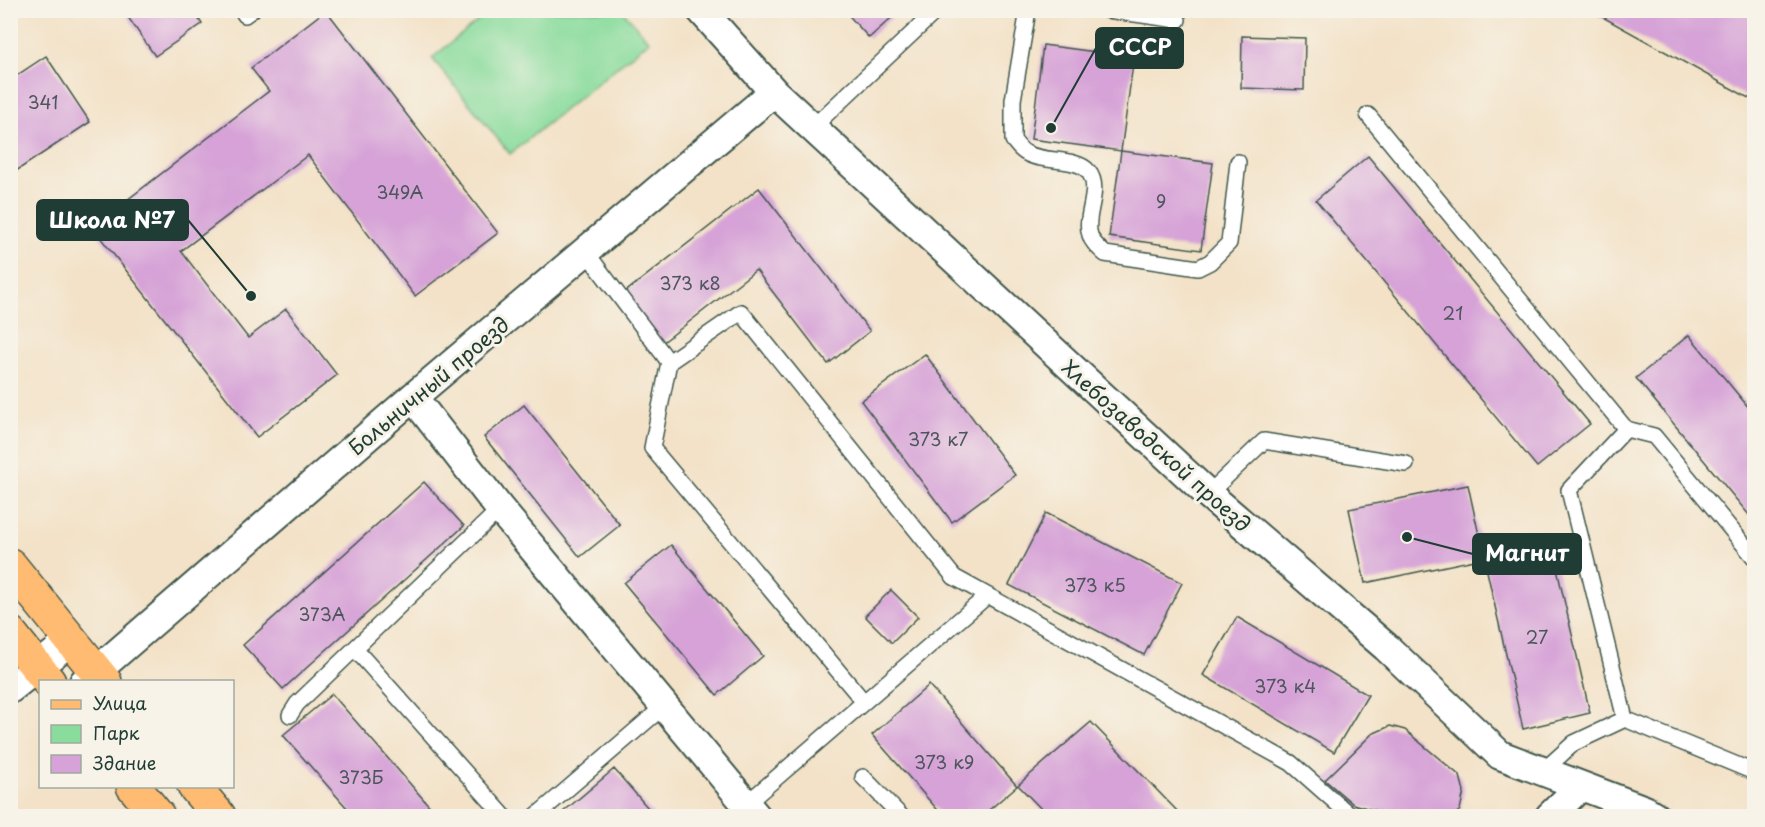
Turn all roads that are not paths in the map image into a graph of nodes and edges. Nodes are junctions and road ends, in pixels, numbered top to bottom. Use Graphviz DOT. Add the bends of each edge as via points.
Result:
graph roads {
  1 [pos="242,10"];
  2 [pos="252,10"];
  3 [pos="701,10"];
  4 [pos="937,10"];
  5 [pos="1028,10"];
  6 [pos="1107,10"];
  7 [pos="1178,20"];
  8 [pos="774,92"];
  9 [pos="1368,115"];
  10 [pos="813,127"];
  11 [pos="1238,162"];
  12 [pos="586,252"];
  13 [pos="669,362"];
  14 [pos="413,397"];
  15 [pos="1626,429"];
  16 [pos="1406,464"];
  17 [pos="1208,494"];
  18 [pos="501,509"];
  19 [pos="1755,557"];
  20 [pos="10,565"];
  21 [pos="987,596"];
  22 [pos="10,633"];
  23 [pos="70,641"];
  24 [pos="355,649"];
  25 [pos="44,675"];
  26 [pos="95,678"];
  27 [pos="10,689"];
  28 [pos="864,702"];
  29 [pos="663,707"];
  30 [pos="290,715"];
  31 [pos="1625,719"];
  32 [pos="1543,771"];
  33 [pos="1755,772"];
  34 [pos="863,777"];
  35 [pos="1581,786"];
  36 [pos="135,788"];
  37 [pos="196,788"];
  38 [pos="751,810"];
  39 [pos="158,816"];
  40 [pos="219,816"];
  41 [pos="504,816"];
  42 [pos="536,816"];
  43 [pos="901,816"];
  44 [pos="1351,816"];
  45 [pos="1550,816"];
  46 [pos="1655,816"];
  1 -- 2 [label="lane" via="245,15"];
  3 -- 8 [label="street, Хлебозаводской проезд"];
  4 -- 10 [label="lane"];
  5 -- 11 [label="lane" via="1013,100 1013,140 1024,153 1036,158 1078,164 1088,170 1093,181 1089,234 1104,254 1198,268 1210,262 1229,243"];
  6 -- 7 [label="lane"];
  8 -- 10 [label="street, Хлебозаводской проезд"];
  8 -- 12 [label="street, Больничный проезд"];
  9 -- 15 [label="lane"];
  10 -- 17 [label="street, Хлебозаводской проезд"];
  12 -- 13 [label="lane"];
  12 -- 14 [label="street, Больничный проезд"];
  13 -- 21 [label="lane" via="741,312 954,577"];
  13 -- 28 [label="lane" via="652,448"];
  14 -- 18 [label="street"];
  14 -- 26 [label="street, Больничный проезд"];
  15 -- 19 [label="lane" via="1654,436"];
  15 -- 31 [label="lane" via="1569,490"];
  16 -- 17 [label="lane" via="1264,441"];
  17 -- 32 [label="street, Хлебозаводской проезд" via="1386,646 1500,755"];
  18 -- 24 [label="lane"];
  18 -- 29 [label="street"];
  20 -- 23 [label="main road"];
  21 -- 28 [label="lane"];
  21 -- 44 [label="lane" via="1291,763"];
  22 -- 25 [label="main road"];
  23 -- 25 [label="street"];
  23 -- 26 [label="main road"];
  24 -- 30 [label="lane"];
  24 -- 41 [label="lane"];
  25 -- 27 [label="street"];
  28 -- 38 [label="lane"];
  29 -- 38 [label="street"];
  29 -- 42 [label="lane"];
  31 -- 32 [label="lane" via="1574,743"];
  31 -- 33 [label="lane"];
  32 -- 35 [label="street, Хлебозаводской проезд"];
  34 -- 43 [label="lane"];
  35 -- 45 [label="street"];
  35 -- 46 [label="street, Хлебозаводской проезд"];
  36 -- 39 [label="main road"];
  37 -- 40 [label="main road"];
}
